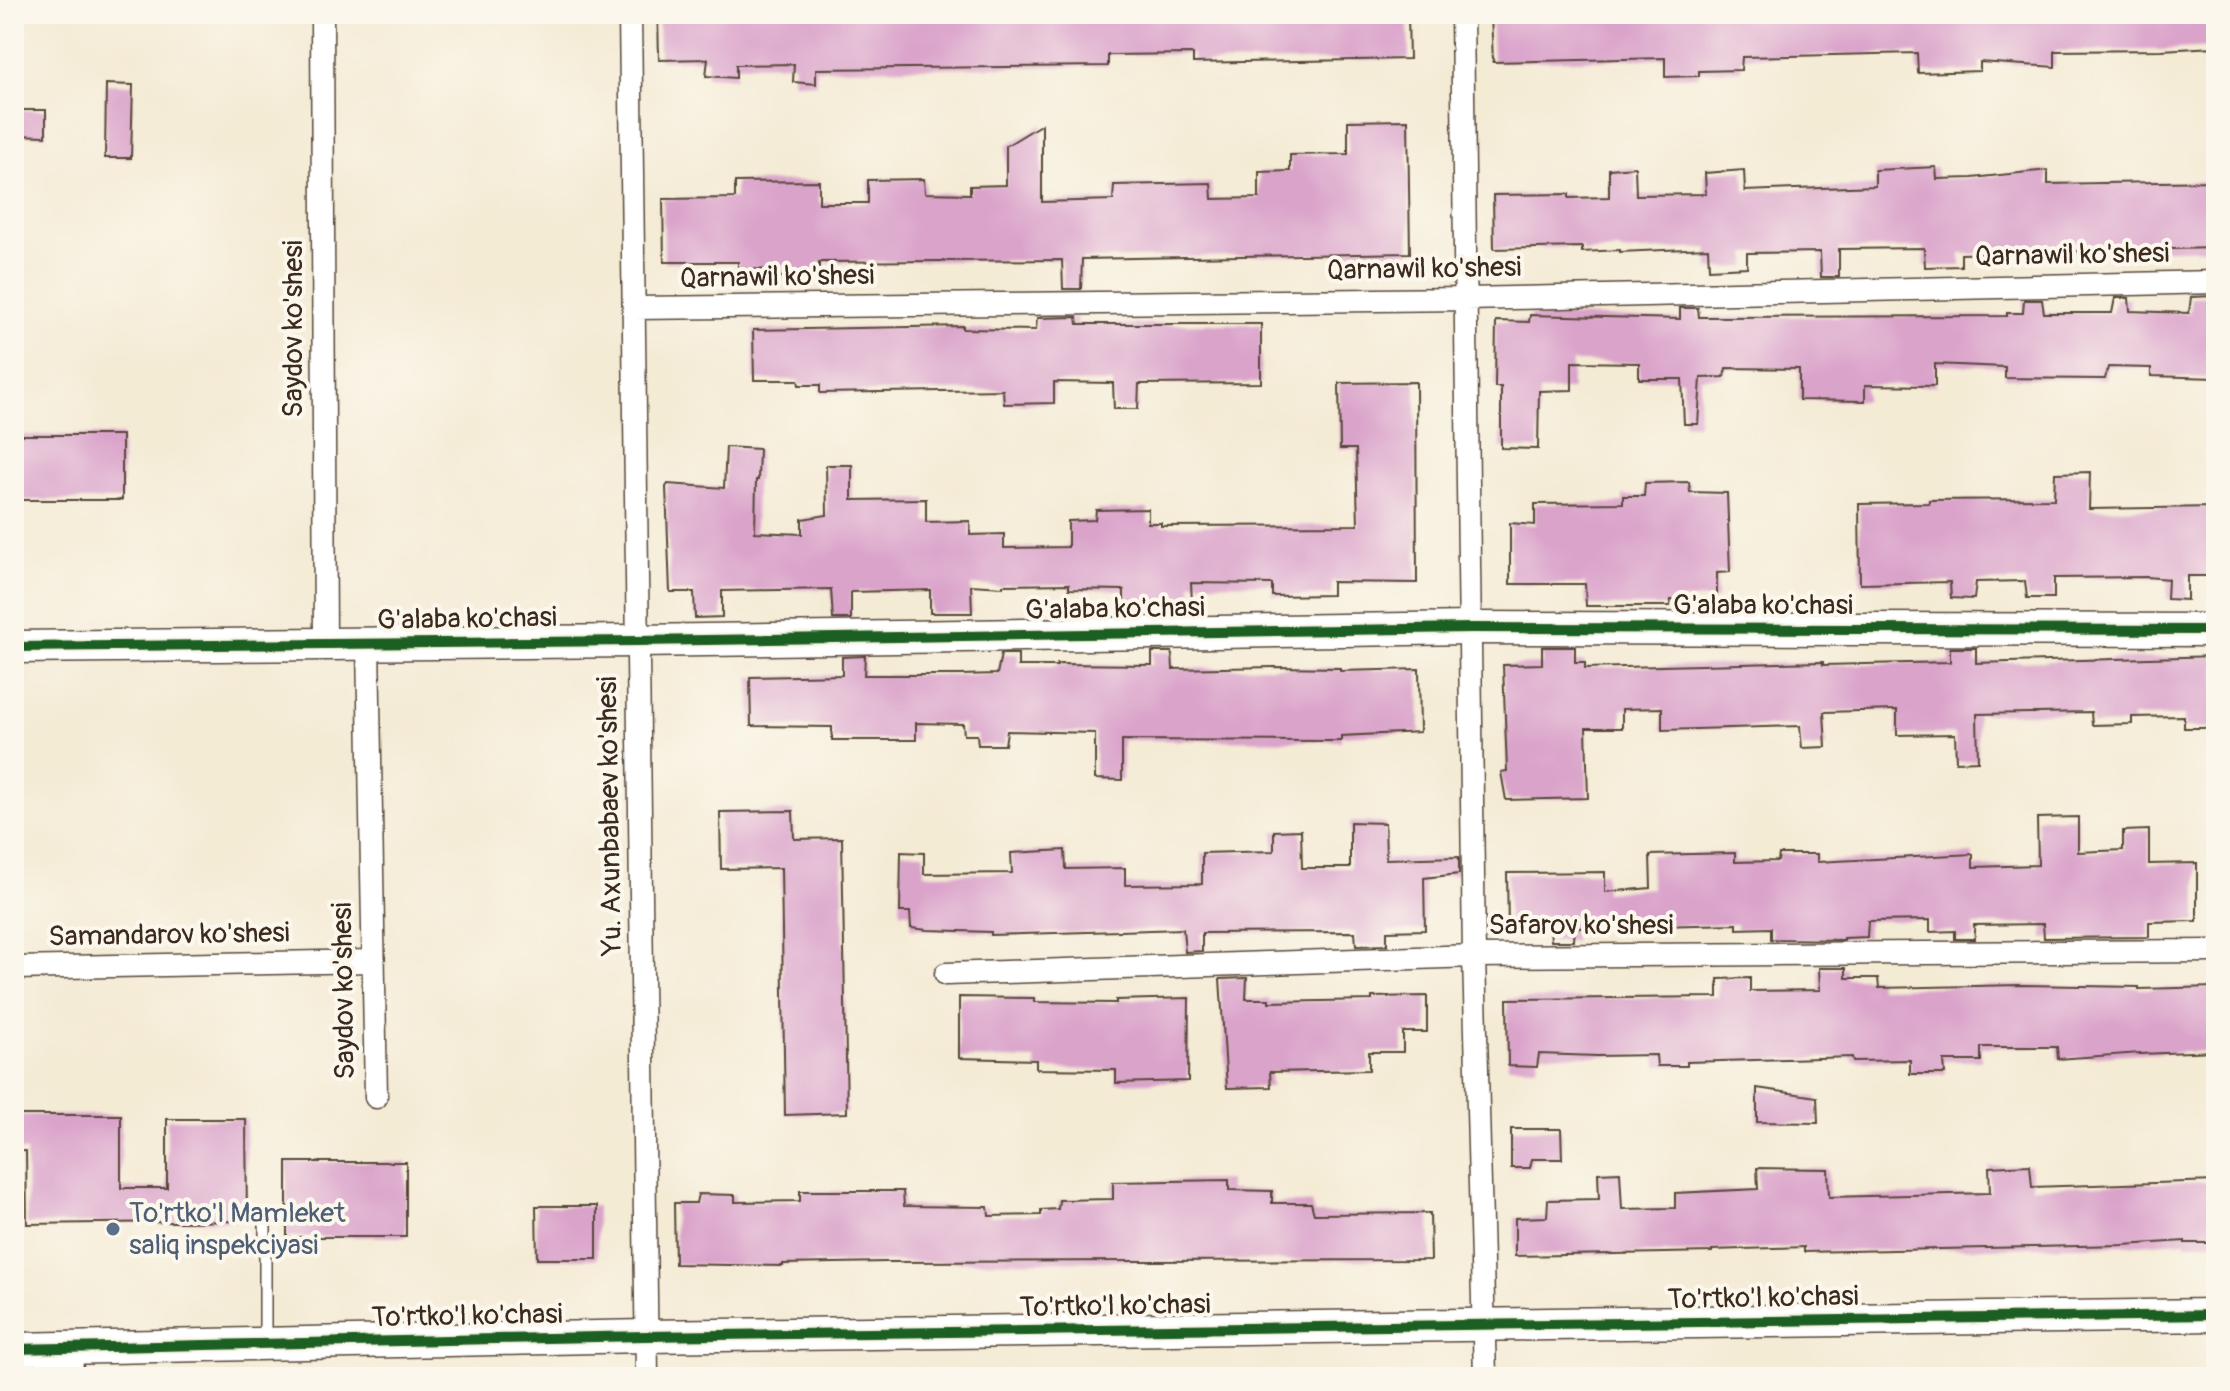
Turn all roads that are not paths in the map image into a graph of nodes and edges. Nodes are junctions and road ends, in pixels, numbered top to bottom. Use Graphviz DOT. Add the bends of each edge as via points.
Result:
graph roads {
  1 [pos="322,14"];
  2 [pos="630,14"];
  3 [pos="1462,14"];
  4 [pos="2216,282"];
  5 [pos="1466,299"];
  6 [pos="634,308"];
  7 [pos="1471,628"];
  8 [pos="2216,630"];
  9 [pos="638,641"];
  10 [pos="325,644"];
  11 [pos="368,644"];
  12 [pos="14,647"];
  13 [pos="2216,951"];
  14 [pos="1474,956"];
  15 [pos="373,961"];
  16 [pos="14,968"];
  17 [pos="946,974"];
  18 [pos="376,1097"];
  19 [pos="265,1219"];
  20 [pos="2216,1315"];
  21 [pos="1485,1326"];
  22 [pos="646,1336"];
  23 [pos="265,1344"];
  24 [pos="14,1349"];
  25 [pos="72,1363"];
  26 [pos="647,1377"];
  27 [pos="1485,1377"];
  1 -- 10 [label="street, Saydov ko'shesi"];
  2 -- 6 [label="street, Yu. Axunbabaev ko'shesi"];
  3 -- 5 [label="street"];
  4 -- 5 [label="street, Qarnawil ko'shesi"];
  5 -- 6 [label="street, Qarnawil ko'shesi"];
  5 -- 7 [label="street"];
  6 -- 9 [label="street, Yu. Axunbabaev ko'shesi"];
  7 -- 8 [label="street, G'alaba ko'chasi"];
  7 -- 9 [label="street, G'alaba ko'chasi"];
  7 -- 14 [label="street"];
  9 -- 11 [label="street, G'alaba ko'chasi"];
  9 -- 22 [label="street, Yu. Axunbabaev ko'shesi"];
  10 -- 11 [label="street, G'alaba ko'chasi"];
  10 -- 12 [label="street, G'alaba ko'chasi"];
  11 -- 15 [label="street, Saydov ko'shesi"];
  13 -- 14 [label="street, Safarov ko'shesi"];
  14 -- 17 [label="street, Safarov ko'shesi"];
  14 -- 21 [label="street"];
  15 -- 16 [label="street, Samandarov ko'shesi"];
  15 -- 18 [label="street, Saydov ko'shesi"];
  19 -- 23 [label="lane"];
  20 -- 21 [label="street, To'rtko'l ko'chasi"];
  21 -- 22 [label="street, To'rtko'l ko'chasi"];
  21 -- 27 [label="street"];
  22 -- 23 [label="street, To'rtko'l ko'chasi"];
  22 -- 26 [label="street, Yu. Axunbabaev ko'shesi"];
  23 -- 25 [label="street, To'rtko'l ko'chasi"];
  24 -- 25 [label="street, To'rtko'l ko'chasi"];
}
